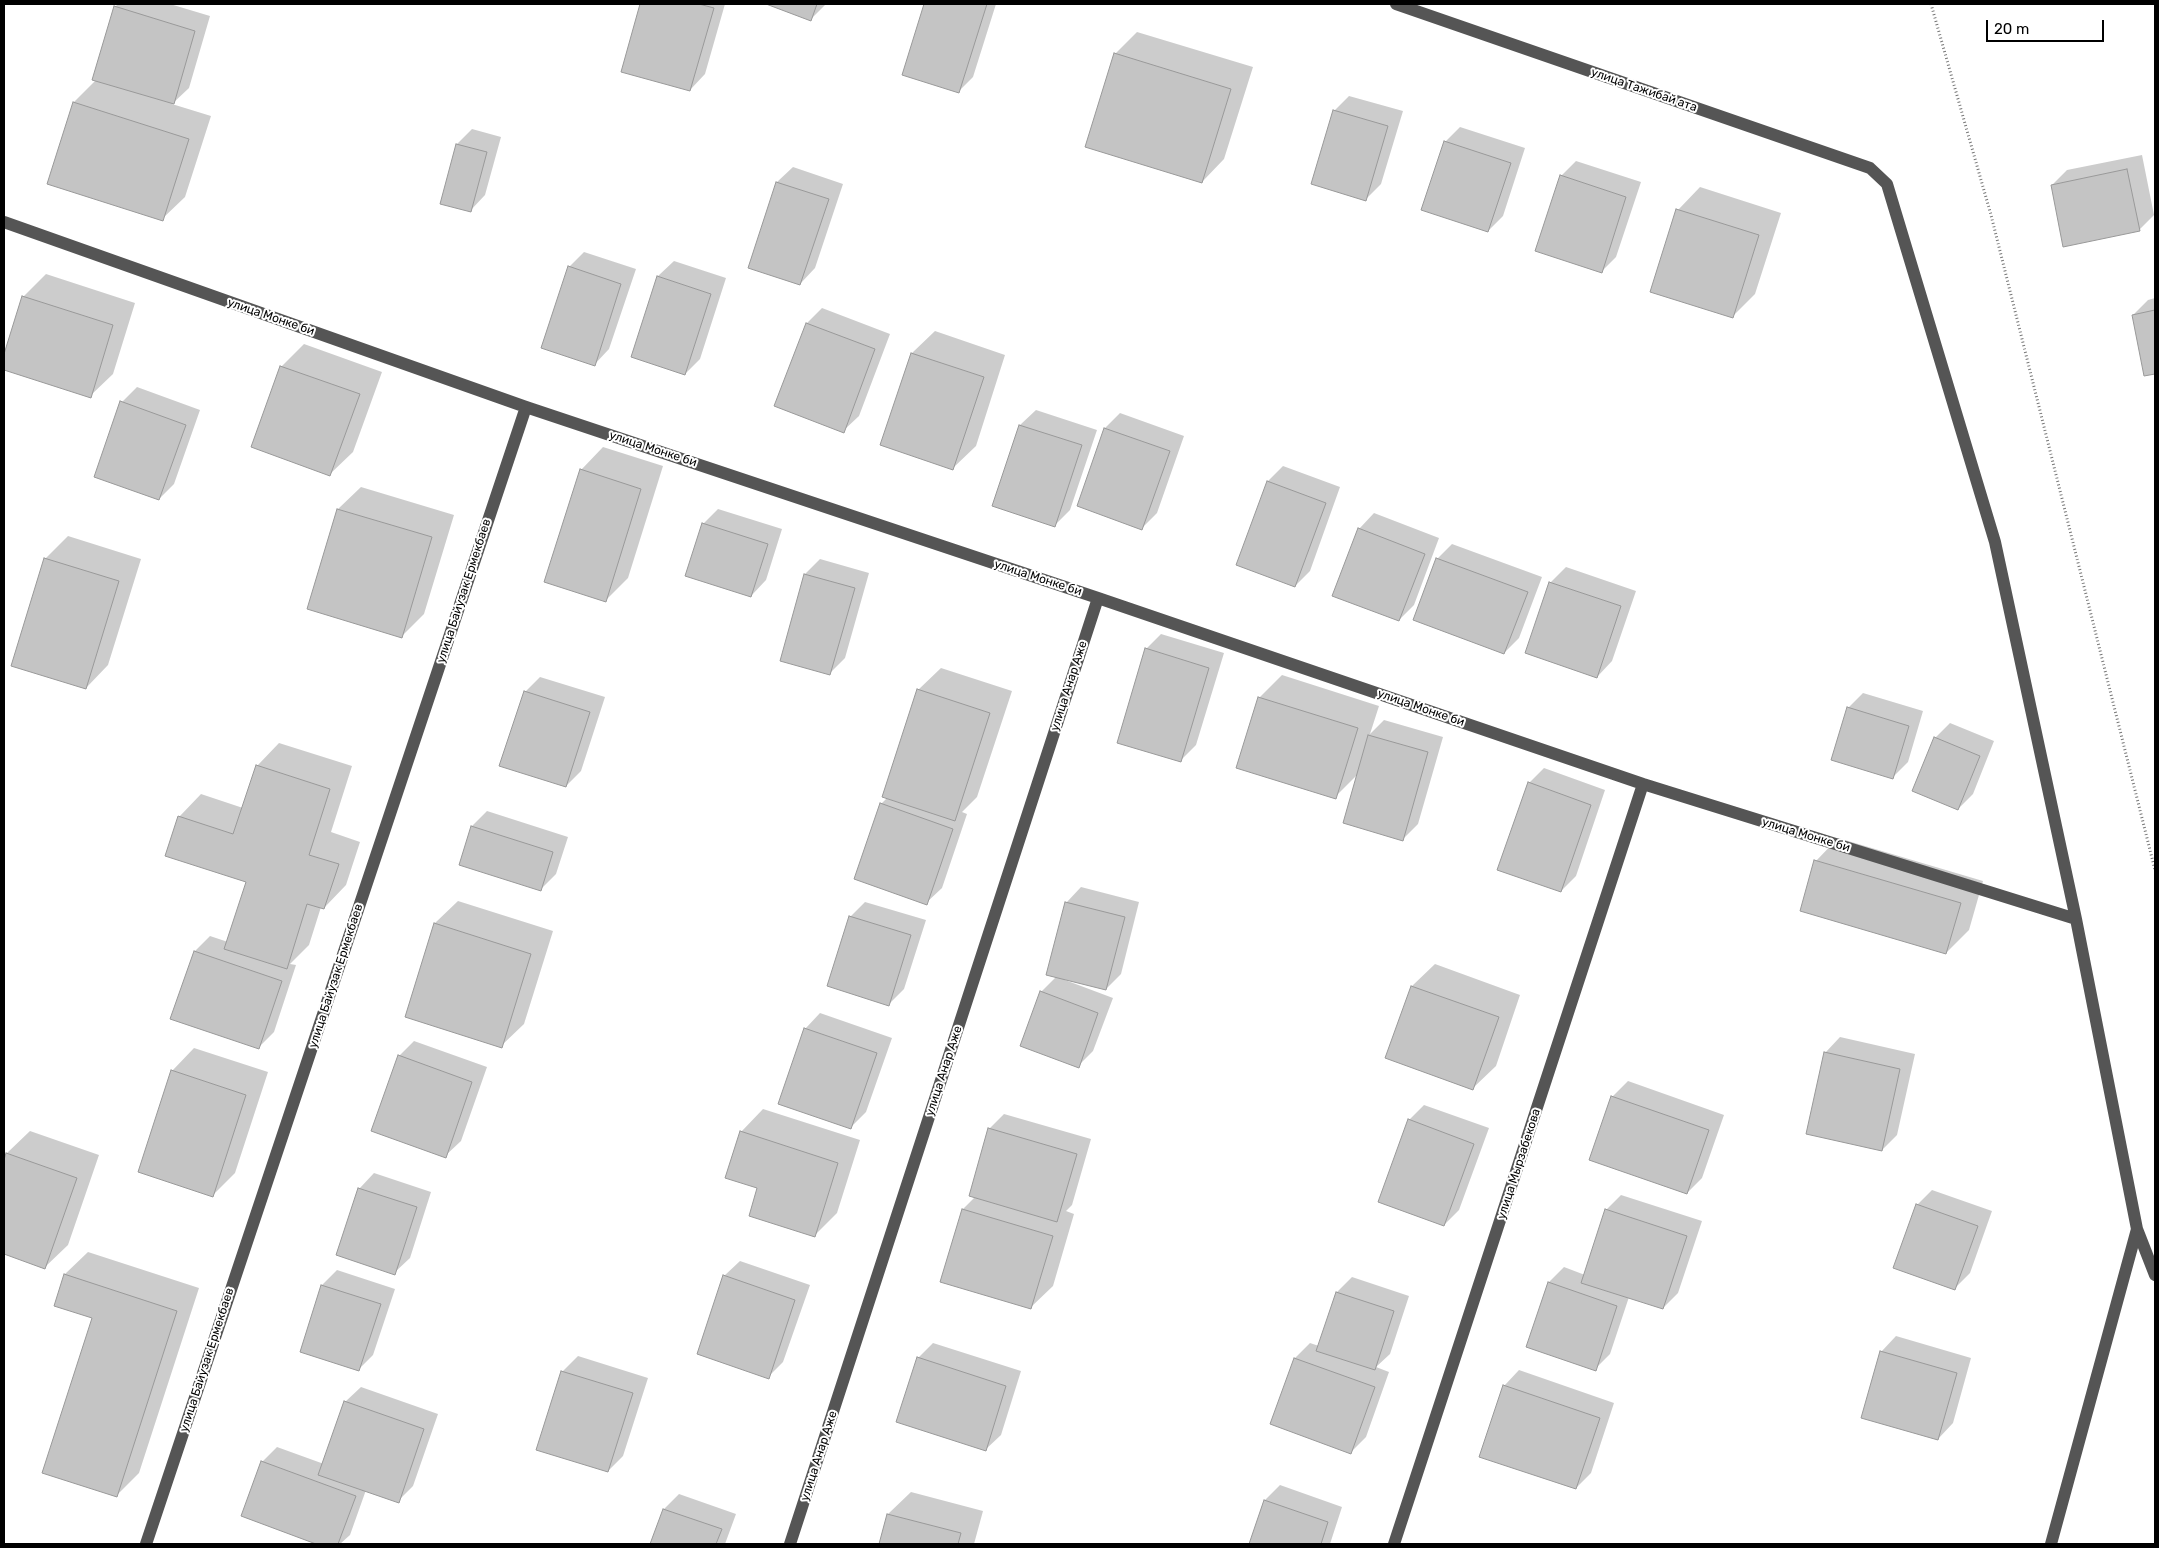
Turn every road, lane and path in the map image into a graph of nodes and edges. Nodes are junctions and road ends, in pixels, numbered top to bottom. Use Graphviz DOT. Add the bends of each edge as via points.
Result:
graph roads {
  1 [pos="1396,4"];
  2 [pos="1931,4"];
  3 [pos="4,222"];
  4 [pos="526,407"];
  5 [pos="1098,598"];
  6 [pos="1643,784"];
  7 [pos="2155,870"];
  8 [pos="2076,919"];
  9 [pos="2137,1229"];
  10 [pos="2155,1275"];
  11 [pos="146,1544"];
  12 [pos="790,1544"];
  13 [pos="1394,1544"];
  14 [pos="2051,1544"];
  1 -- 8 [label="street, улица Тажибай ата" via="1862,165 1887,184 1995,542"];
  2 -- 7 [label="path" via="1991,215"];
  3 -- 4 [label="street, улица Монке би"];
  4 -- 5 [label="street, улица Монке би"];
  4 -- 11 [label="street, улица Байузак Ермекбаев"];
  5 -- 6 [label="street, улица Монке би"];
  5 -- 12 [label="street, улица Анар Аже"];
  6 -- 8 [label="street, улица Монке би"];
  6 -- 13 [label="street, улица Мырзабекова"];
  8 -- 9 [label="street"];
  9 -- 10 [label="street"];
  9 -- 14 [label="street"];
}
